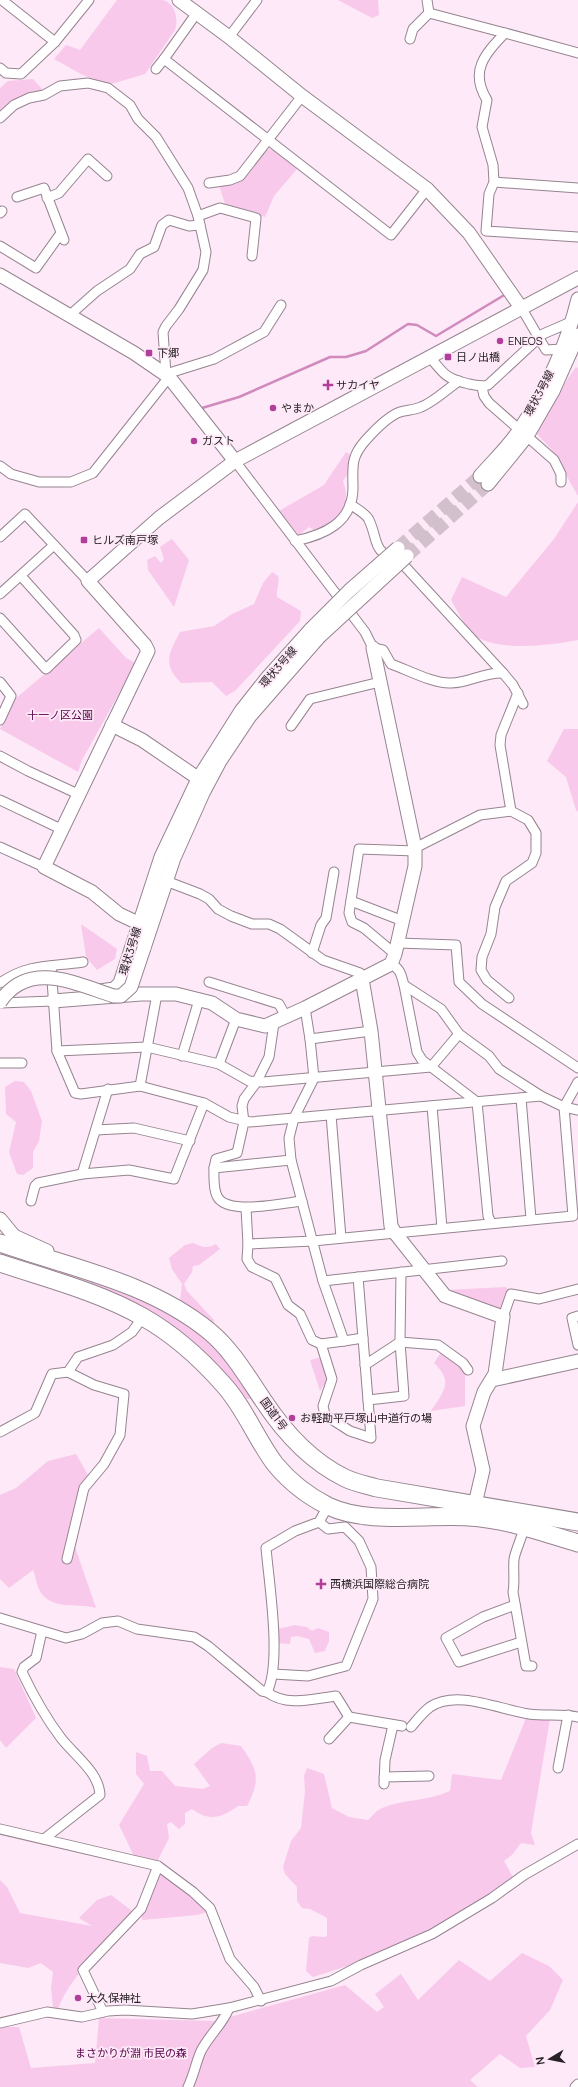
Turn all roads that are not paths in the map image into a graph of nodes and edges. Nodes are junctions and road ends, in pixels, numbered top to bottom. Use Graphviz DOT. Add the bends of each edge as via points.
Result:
graph roads {
  1 [pos="2,0"];
  2 [pos="89,0"];
  3 [pos="179,0"];
  4 [pos="257,0"];
  5 [pos="428,0"];
  6 [pos="196,14"];
  7 [pos="429,14"];
  8 [pos="505,33"];
  9 [pos="229,37"];
  10 [pos="410,39"];
  11 [pos="55,42"];
  12 [pos="578,53"];
  13 [pos="164,59"];
  14 [pos="0,68"];
  15 [pos="156,69"];
  16 [pos="302,96"];
  17 [pos="0,118"];
  18 [pos="269,139"];
  19 [pos="107,176"];
  20 [pos="494,182"];
  21 [pos="209,183"];
  22 [pos="578,188"];
  23 [pos="427,189"];
  24 [pos="17,196"];
  25 [pos="48,198"];
  26 [pos="199,220"];
  27 [pos="578,237"];
  28 [pos="0,246"];
  29 [pos="252,256"];
  30 [pos="0,275"];
  31 [pos="578,278"];
  32 [pos="578,299"];
  33 [pos="282,305"];
  34 [pos="522,309"];
  35 [pos="70,315"];
  36 [pos="573,321"];
  37 [pos="578,335"];
  38 [pos="539,337"];
  39 [pos="571,350"];
  40 [pos="430,357"];
  41 [pos="168,376"];
  42 [pos="459,381"];
  43 [pos="482,387"];
  44 [pos="523,433"];
  45 [pos="235,461"];
  46 [pos="0,466"];
  47 [pos="484,480"];
  48 [pos="561,482"];
  49 [pos="350,504"];
  50 [pos="0,537"];
  51 [pos="295,541"];
  52 [pos="54,545"];
  53 [pos="403,552"];
  54 [pos="21,576"];
  55 [pos="88,581"];
  56 [pos="0,594"];
  57 [pos="0,618"];
  58 [pos="373,648"];
  59 [pos="503,673"];
  60 [pos="0,682"];
  61 [pos="380,682"];
  62 [pos="518,693"];
  63 [pos="523,704"];
  64 [pos="0,720"];
  65 [pos="112,725"];
  66 [pos="291,726"];
  67 [pos="0,756"];
  68 [pos="203,782"];
  69 [pos="78,794"];
  70 [pos="0,800"];
  71 [pos="511,811"];
  72 [pos="61,829"];
  73 [pos="0,847"];
  74 [pos="415,849"];
  75 [pos="44,867"];
  76 [pos="334,872"];
  77 [pos="166,881"];
  78 [pos="351,901"];
  79 [pos="402,921"];
  80 [pos="138,923"];
  81 [pos="138,944"];
  82 [pos="312,953"];
  83 [pos="395,954"];
  84 [pos="83,962"];
  85 [pos="51,966"];
  86 [pos="362,979"];
  87 [pos="209,982"];
  88 [pos="0,984"];
  89 [pos="404,985"];
  90 [pos="157,994"];
  91 [pos="509,998"];
  92 [pos="199,1000"];
  93 [pos="53,1001"];
  94 [pos="0,1003"];
  95 [pos="305,1008"];
  96 [pos="286,1017"];
  97 [pos="236,1018"];
  98 [pos="274,1023"];
  99 [pos="371,1031"];
  100 [pos="459,1034"];
  101 [pos="310,1038"];
  102 [pos="148,1048"];
  103 [pos="57,1051"];
  104 [pos="182,1056"];
  105 [pos="0,1063"];
  106 [pos="22,1063"];
  107 [pos="219,1064"];
  108 [pos="431,1067"];
  109 [pos="578,1068"];
  110 [pos="375,1073"];
  111 [pos="314,1078"];
  112 [pos="578,1082"];
  113 [pos="256,1083"];
  114 [pos="140,1086"];
  115 [pos="108,1089"];
  116 [pos="541,1096"];
  117 [pos="521,1098"];
  118 [pos="477,1102"];
  119 [pos="204,1103"];
  120 [pos="432,1106"];
  121 [pos="564,1107"];
  122 [pos="578,1110"];
  123 [pos="380,1111"];
  124 [pos="331,1115"];
  125 [pos="294,1118"];
  126 [pos="244,1122"];
  127 [pos="96,1130"];
  128 [pos="190,1141"];
  129 [pos="291,1160"];
  130 [pos="214,1168"];
  131 [pos="82,1174"];
  132 [pos="31,1201"];
  133 [pos="302,1201"];
  134 [pos="246,1208"];
  135 [pos="0,1219"];
  136 [pos="531,1219"];
  137 [pos="491,1223"];
  138 [pos="442,1228"];
  139 [pos="395,1233"];
  140 [pos="341,1238"];
  141 [pos="313,1241"];
  142 [pos="0,1243"];
  143 [pos="248,1244"];
  144 [pos="502,1261"];
  145 [pos="0,1263"];
  146 [pos="64,1264"];
  147 [pos="424,1270"];
  148 [pos="0,1272"];
  149 [pos="401,1272"];
  150 [pos="358,1277"];
  151 [pos="323,1281"];
  152 [pos="69,1286"];
  153 [pos="578,1289"];
  154 [pos="578,1316"];
  155 [pos="143,1317"];
  156 [pos="503,1317"];
  157 [pos="363,1338"];
  158 [pos="344,1341"];
  159 [pos="400,1342"];
  160 [pos="321,1344"];
  161 [pos="578,1346"];
  162 [pos="578,1361"];
  163 [pos="365,1365"];
  164 [pos="468,1370"];
  165 [pos="68,1372"];
  166 [pos="492,1380"];
  167 [pos="263,1400"];
  168 [pos="368,1400"];
  169 [pos="245,1413"];
  170 [pos="0,1432"];
  171 [pos="476,1504"];
  172 [pos="328,1506"];
  173 [pos="319,1522"];
  174 [pos="578,1522"];
  175 [pos="524,1528"];
  176 [pos="578,1543"];
  177 [pos="67,1559"];
  178 [pos="515,1605"];
  179 [pos="0,1618"];
  180 [pos="42,1631"];
  181 [pos="521,1642"];
  182 [pos="532,1666"];
  183 [pos="273,1674"];
  184 [pos="267,1692"];
  185 [pos="568,1715"];
  186 [pos="578,1717"];
  187 [pos="349,1718"];
  188 [pos="402,1726"];
  189 [pos="329,1739"];
  190 [pos="558,1768"];
  191 [pos="429,1776"];
  192 [pos="0,1829"];
  193 [pos="44,1839"];
  194 [pos="578,1844"];
  195 [pos="158,1866"];
  196 [pos="261,2001"];
  197 [pos="229,2008"];
  198 [pos="103,2012"];
  199 [pos="0,2023"];
  200 [pos="578,2084"];
  201 [pos="188,2087"];
  202 [pos="575,2087"];
  1 -- 11 [label="street"];
  2 -- 11 [label="street"];
  3 -- 6 [label="street"];
  4 -- 9 [label="street"];
  5 -- 7 [label="street"];
  6 -- 9 [label="street"];
  6 -- 13 [label="street"];
  7 -- 8 [label="street"];
  7 -- 10 [label="street" via="413,29"];
  8 -- 12 [label="street"];
  8 -- 20 [label="street" via="485,55 478,80 479,88 487,100 482,127 493,165"];
  9 -- 16 [label="street"];
  11 -- 14 [label="street" via="21,74 6,73"];
  13 -- 15 [label="street"];
  13 -- 18 [label="street"];
  16 -- 18 [label="street"];
  16 -- 23 [label="street"];
  17 -- 26 [label="street" via="14,105 44,95 60,86 88,83 108,88 130,105 138,119 156,137 188,188"];
  18 -- 21 [label="street" via="240,176"];
  18 -- 23 [label="street" via="391,235"];
  19 -- 25 [label="street" via="88,159 59,193"];
  20 -- 22 [label="street"];
  20 -- 27 [label="street" via="489,194 486,231"];
  23 -- 34 [label="street" via="469,233"];
  24 -- 25 [label="street" via="44,188"];
  25 -- 28 [label="street" via="62,237 36,268"];
  26 -- 29 [label="street" via="220,208 256,218"];
  26 -- 35 [label="street" via="189,226 169,220 162,225 154,247 140,254 130,269 97,291"];
  26 -- 41 [label="street" via="206,260 203,270 163,332"];
  30 -- 35 [label="street"];
  31 -- 34 [label="street"];
  32 -- 36 [label="street, 環状3号線"];
  33 -- 41 [label="street" via="264,332 214,360"];
  34 -- 38 [label="street"];
  34 -- 40 [label="street"];
  35 -- 41 [label="street"];
  36 -- 38 [label="street" via="550,329"];
  36 -- 39 [label="street, 環状3号線"];
  37 -- 39 [label="street, 環状3号線"];
  38 -- 39 [label="street" via="546,350"];
  38 -- 43 [label="street" via="488,385"];
  39 -- 44 [label="street, 環状3号線"];
  40 -- 42 [label="street" via="443,374 451,380"];
  40 -- 45 [label="street"];
  41 -- 45 [label="street"];
  41 -- 46 [label="street" via="93,473 71,482 44,482 24,479"];
  42 -- 43 [label="street"];
  42 -- 49 [label="street" via="421,407 393,416 365,440 352,461 353,492"];
  43 -- 44 [label="street" via="489,403"];
  44 -- 47 [label="street, 環状3号線"];
  44 -- 48 [label="street" via="556,463 561,474"];
  45 -- 51 [label="street"];
  45 -- 55 [label="street" via="159,518"];
  49 -- 51 [label="street" via="346,515 330,530"];
  49 -- 59 [label="street" via="369,518 377,545 386,557 398,560"];
  50 -- 52 [label="street" via="25,514"];
  51 -- 58 [label="street" via="365,632"];
  52 -- 54 [label="street"];
  52 -- 55 [label="street"];
  53 -- 68 [label="street, 環状3号線, bridge" via="349,591 315,633 267,678 241,711"];
  54 -- 56 [label="street"];
  54 -- 57 [label="street" via="76,640 46,669"];
  55 -- 65 [label="street" via="148,651"];
  58 -- 59 [label="street" via="383,650 391,664 441,683 452,684 491,672"];
  58 -- 61 [label="street"];
  59 -- 62 [label="street"];
  60 -- 64 [label="street" via="11,696"];
  61 -- 66 [label="street" via="310,699"];
  61 -- 74 [label="street"];
  62 -- 63 [label="street"];
  62 -- 71 [label="street" via="501,735 500,745"];
  65 -- 68 [label="street" via="142,740"];
  65 -- 69 [label="street"];
  67 -- 69 [label="street"];
  68 -- 77 [label="street, 環状3号線"];
  68 -- 80 [label="street, 環状3号線" via="161,857"];
  69 -- 72 [label="street"];
  70 -- 72 [label="street"];
  71 -- 74 [label="street" via="480,815"];
  71 -- 91 [label="street" via="528,820 536,833 536,853 532,864 506,881 495,907 492,934 482,956 481,970 487,980"];
  72 -- 75 [label="street"];
  73 -- 75 [label="street"];
  74 -- 78 [label="street" via="359,849"];
  74 -- 79 [label="street" via="415,866"];
  75 -- 80 [label="street" via="92,892 120,914"];
  76 -- 82 [label="street" via="326,918 321,925"];
  77 -- 81 [label="street, 環状3号線"];
  77 -- 82 [label="street" via="200,894 209,899 218,910 231,916 252,924 269,924 280,929"];
  78 -- 79 [label="street"];
  78 -- 83 [label="street" via="349,913 352,922 364,928"];
  79 -- 83 [label="street"];
  80 -- 81 [label="street, 環状3号線"];
  81 -- 94 [label="street, 環状3号線, bridge" via="131,988 121,996 58,978 34,978 14,987"];
  82 -- 86 [label="street" via="323,960 360,973"];
  83 -- 86 [label="street"];
  83 -- 89 [label="street"];
  83 -- 109 [label="street" via="456,945 459,982 482,1004"];
  84 -- 85 [label="street"];
  85 -- 88 [label="street" via="21,970"];
  85 -- 93 [label="street"];
  86 -- 95 [label="street"];
  86 -- 99 [label="street"];
  87 -- 96 [label="street" via="279,1004"];
  89 -- 100 [label="street" via="441,1009"];
  89 -- 108 [label="street" via="417,1052"];
  90 -- 92 [label="street" via="176,994"];
  90 -- 93 [label="street"];
  90 -- 102 [label="street"];
  92 -- 97 [label="street" via="212,1003"];
  92 -- 104 [label="street"];
  93 -- 94 [label="street"];
  93 -- 103 [label="street"];
  95 -- 96 [label="street"];
  95 -- 101 [label="street"];
  96 -- 98 [label="street"];
  97 -- 98 [label="street" via="265,1026"];
  97 -- 107 [label="street"];
  98 -- 113 [label="street" via="269,1057"];
  99 -- 101 [label="street"];
  99 -- 110 [label="street"];
  100 -- 108 [label="street"];
  100 -- 116 [label="street" via="489,1056 500,1069"];
  101 -- 111 [label="street"];
  102 -- 103 [label="street"];
  102 -- 104 [label="street"];
  102 -- 114 [label="street"];
  103 -- 115 [label="street" via="75,1093"];
  104 -- 107 [label="street"];
  105 -- 106 [label="street"];
  107 -- 113 [label="street"];
  108 -- 110 [label="street"];
  108 -- 118 [label="street"];
  110 -- 111 [label="street"];
  110 -- 123 [label="street"];
  111 -- 113 [label="street"];
  111 -- 125 [label="street"];
  112 -- 121 [label="street"];
  113 -- 126 [label="street" via="244,1099"];
  114 -- 115 [label="street"];
  114 -- 119 [label="street"];
  115 -- 127 [label="street"];
  116 -- 117 [label="street"];
  116 -- 121 [label="street"];
  117 -- 118 [label="street"];
  117 -- 136 [label="street"];
  118 -- 120 [label="street"];
  118 -- 137 [label="street" via="488,1216"];
  119 -- 126 [label="street"];
  119 -- 128 [label="street"];
  120 -- 123 [label="street"];
  120 -- 138 [label="street"];
  121 -- 122 [label="street"];
  121 -- 136 [label="street" via="573,1216"];
  123 -- 124 [label="street"];
  123 -- 139 [label="street" via="391,1226"];
  124 -- 125 [label="street"];
  124 -- 140 [label="street"];
  125 -- 126 [label="street"];
  125 -- 129 [label="street" via="289,1138"];
  126 -- 130 [label="street" via="237,1153 216,1160"];
  127 -- 128 [label="street" via="134,1128"];
  127 -- 131 [label="street"];
  128 -- 131 [label="street" via="174,1179 129,1170"];
  129 -- 130 [label="street"];
  129 -- 133 [label="street"];
  130 -- 134 [label="street" via="217,1197 225,1203"];
  131 -- 132 [label="street" via="38,1183"];
  133 -- 134 [label="street"];
  133 -- 141 [label="street"];
  134 -- 143 [label="street"];
  135 -- 146 [label="street" via="14,1236 48,1252"];
  136 -- 137 [label="street"];
  137 -- 138 [label="street"];
  138 -- 139 [label="street"];
  139 -- 140 [label="street"];
  139 -- 147 [label="street"];
  140 -- 141 [label="street"];
  141 -- 143 [label="street"];
  141 -- 151 [label="street"];
  142 -- 146 [label="highway, 国道1号"];
  143 -- 160 [label="street" via="247,1259 252,1267 274,1278 288,1305 300,1314 312,1340"];
  144 -- 147 [label="street"];
  145 -- 152 [label="highway, 国道1号"];
  146 -- 167 [label="highway, 国道1号" via="118,1281 179,1310 219,1340 238,1361"];
  147 -- 149 [label="street"];
  147 -- 156 [label="street" via="445,1296"];
  148 -- 152 [label="highway, 国道1号"];
  149 -- 150 [label="street"];
  149 -- 159 [label="street"];
  150 -- 151 [label="street"];
  150 -- 157 [label="street"];
  151 -- 158 [label="street"];
  152 -- 155 [label="highway, 国道1号" via="101,1297"];
  153 -- 156 [label="street" via="539,1299 511,1294"];
  154 -- 161 [label="street" via="572,1318"];
  155 -- 165 [label="street" via="132,1332 113,1345 78,1357"];
  155 -- 169 [label="highway, 国道1号" via="173,1336 198,1358 224,1385"];
  156 -- 166 [label="street" via="497,1366"];
  157 -- 158 [label="street"];
  157 -- 163 [label="street"];
  158 -- 160 [label="street"];
  159 -- 163 [label="street"];
  159 -- 164 [label="street" via="438,1345 463,1363"];
  159 -- 168 [label="street" via="404,1396"];
  160 -- 168 [label="street" via="332,1379 322,1406 325,1415 350,1431 371,1438"];
  162 -- 166 [label="street"];
  163 -- 168 [label="street"];
  165 -- 170 [label="street" via="52,1374 35,1413"];
  165 -- 177 [label="street" via="94,1385 124,1394 120,1435 104,1464 84,1488"];
  166 -- 171 [label="street" via="484,1392 473,1426 483,1470"];
  167 -- 169 [label="highway"];
  167 -- 171 [label="highway, 国道1号" via="285,1431 301,1447 325,1467 346,1479 377,1488"];
  169 -- 172 [label="highway, 国道1号" via="275,1463 295,1484"];
  171 -- 174 [label="highway, 国道1号"];
  172 -- 173 [label="street"];
  172 -- 175 [label="highway, 国道1号" via="364,1515 471,1517"];
  173 -- 183 [label="street" via="295,1531 266,1548 273,1623"];
  173 -- 183 [label="street" via="328,1529 344,1527 359,1541 371,1568 373,1600 346,1666 308,1676"];
  175 -- 176 [label="highway, 国道1号"];
  175 -- 178 [label="street" via="514,1558"];
  178 -- 181 [label="street"];
  178 -- 181 [label="street" via="483,1617 446,1638 459,1662"];
  179 -- 180 [label="street"];
  180 -- 184 [label="street" via="66,1638 82,1634 102,1623 118,1621 137,1629 194,1637 262,1691"];
  180 -- 193 [label="street" via="36,1658 24,1667 22,1672 36,1702 100,1786 100,1795"];
  181 -- 182 [label="street" via="526,1666"];
  183 -- 184 [label="street"];
  184 -- 187 [label="street" via="287,1701 336,1696"];
  185 -- 186 [label="street"];
  185 -- 188 [label="street" via="529,1714 476,1701 450,1702 431,1706"];
  185 -- 190 [label="street"];
  187 -- 188 [label="street"];
  187 -- 189 [label="street"];
  188 -- 191 [label="street" via="385,1760 384,1781"];
  192 -- 193 [label="street"];
  193 -- 195 [label="street"];
  194 -- 196 [label="street" via="432,1934 360,1965 331,1981"];
  195 -- 196 [label="street" via="210,1908 230,1959 254,1987"];
  195 -- 198 [label="street" via="141,1908 83,1970"];
  196 -- 197 [label="street"];
  197 -- 198 [label="street" via="192,2014 125,2010"];
  197 -- 201 [label="street" via="225,2018 212,2032 201,2051"];
  198 -- 199 [label="street" via="82,2017 47,2012"];
  200 -- 202 [label="street"];
}
